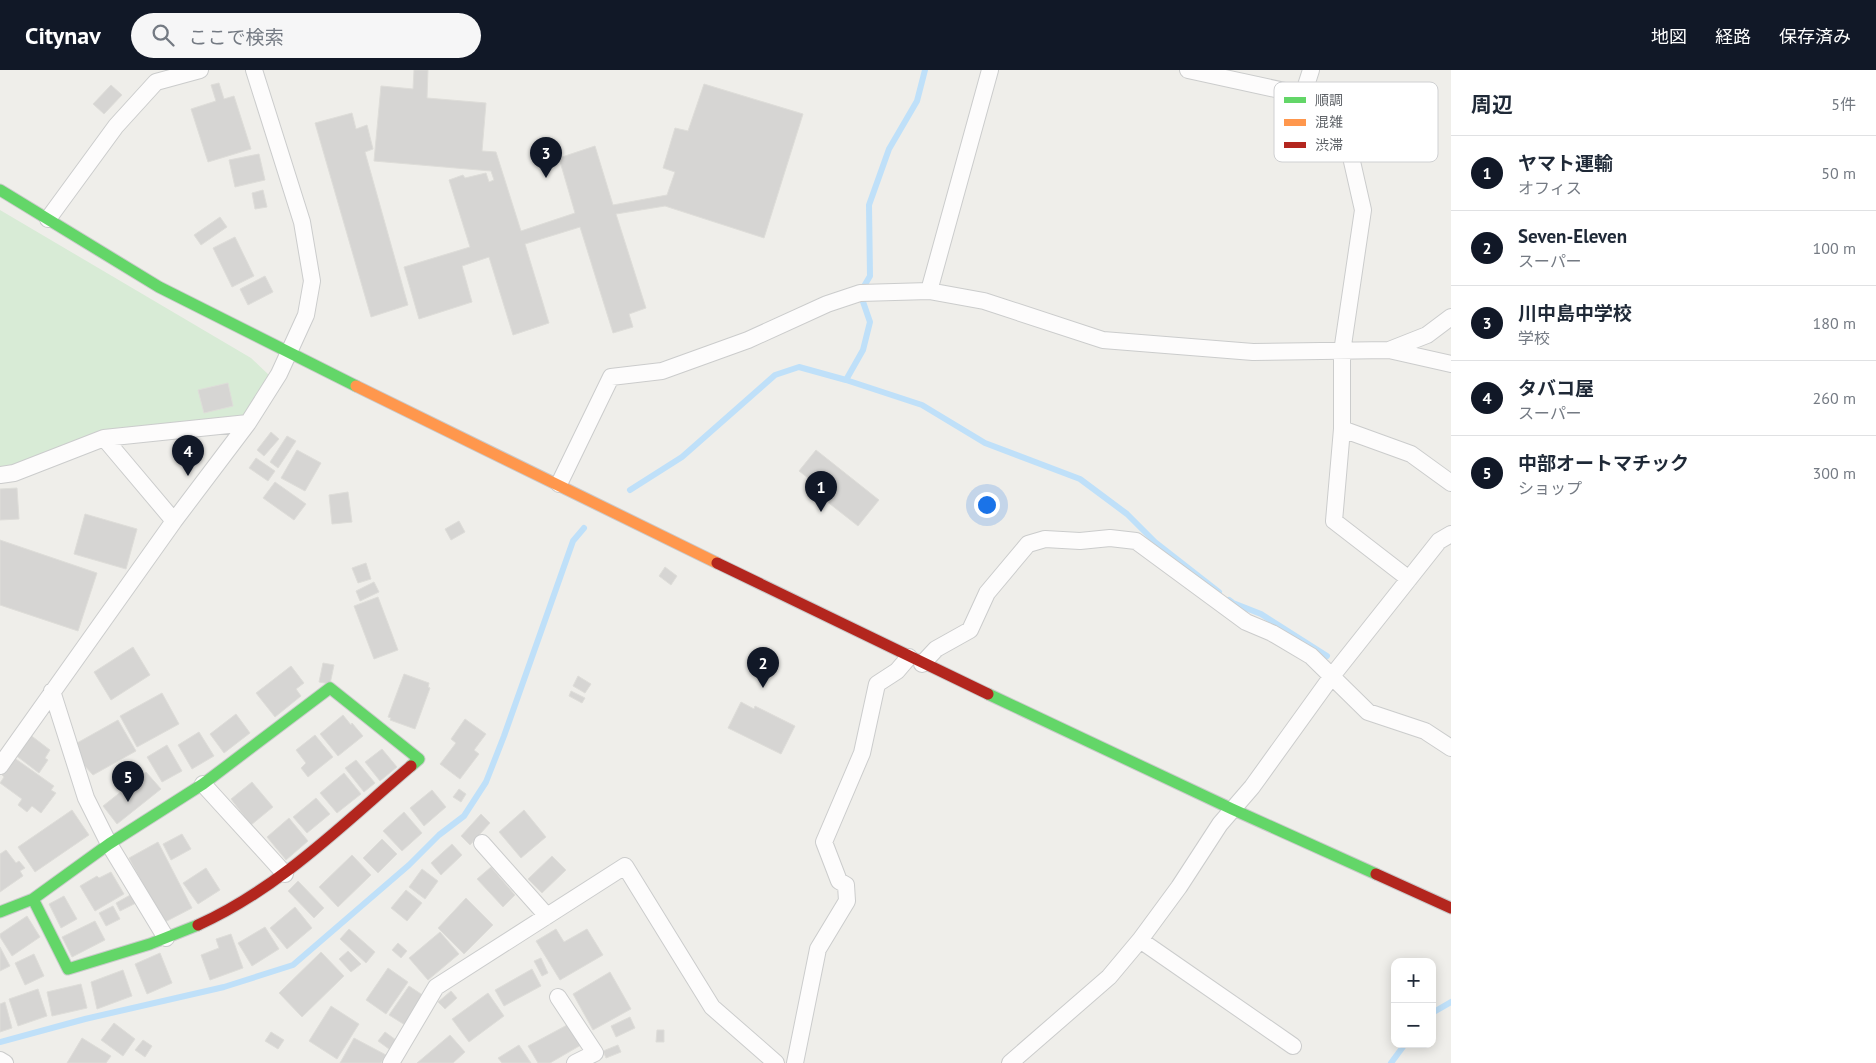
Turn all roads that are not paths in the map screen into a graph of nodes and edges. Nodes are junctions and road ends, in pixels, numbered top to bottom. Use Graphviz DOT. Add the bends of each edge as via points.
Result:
graph roads {
  1 [pos="200,70"];
  2 [pos="254,70"];
  3 [pos="990,70"];
  4 [pos="1188,70"];
  5 [pos="1311,70"];
  6 [pos="1307,82"];
  7 [pos="1274,89"];
  8 [pos="1352,162"];
  9 [pos="0,190"];
  10 [pos="48,219"];
  11 [pos="929,291"];
  12 [pos="1451,317"];
  13 [pos="1389,350"];
  14 [pos="1342,352"];
  15 [pos="289,353"];
  16 [pos="1451,364"];
  17 [pos="248,424"];
  18 [pos="1342,429"];
  19 [pos="104,438"];
  20 [pos="0,475"];
  21 [pos="1451,483"];
  22 [pos="558,484"];
  23 [pos="174,521"];
  24 [pos="1451,534"];
  25 [pos="1409,579"];
  26 [pos="916,661"];
  27 [pos="1332,676"];
  28 [pos="52,691"];
  29 [pos="1451,748"];
  30 [pos="0,766"];
  31 [pos="203,784"];
  32 [pos="1232,809"];
  33 [pos="482,843"];
  34 [pos="109,844"];
  35 [pos="285,874"];
  36 [pos="33,899"];
  37 [pos="1451,908"];
  38 [pos="0,912"];
  39 [pos="547,916"];
  40 [pos="166,938"];
  41 [pos="1140,940"];
  42 [pos="558,997"];
  43 [pos="1293,1046"];
  44 [pos="0,1060"];
  45 [pos="392,1062"];
  46 [pos="4,1063"];
  47 [pos="575,1063"];
  48 [pos="776,1063"];
  49 [pos="795,1063"];
  50 [pos="1010,1063"];
  1 -- 10 [label="street" via="156,82 116,126"];
  2 -- 15 [label="street" via="302,222 312,281 306,315"];
  3 -- 11 [label="street"];
  4 -- 7 [label="street"];
  5 -- 6 [label="street"];
  8 -- 14 [label="street" via="1363,210"];
  9 -- 10 [label="street"];
  10 -- 15 [label="street" via="159,287"];
  11 -- 14 [label="street" via="984,301 1103,340 1253,352"];
  11 -- 22 [label="street" via="860,293 827,304 748,340 662,371 611,377"];
  12 -- 13 [label="street" via="1427,335"];
  13 -- 14 [label="street"];
  13 -- 16 [label="street"];
  14 -- 18 [label="street"];
  15 -- 17 [label="street"];
  15 -- 22 [label="street"];
  17 -- 19 [label="street"];
  17 -- 23 [label="street"];
  18 -- 21 [label="street" via="1411,454"];
  18 -- 25 [label="street" via="1334,521"];
  19 -- 20 [label="street" via="14,473"];
  19 -- 23 [label="street"];
  22 -- 26 [label="street"];
  23 -- 28 [label="street"];
  24 -- 25 [label="street" via="1439,541"];
  25 -- 27 [label="street"];
  26 -- 27 [label="street" via="970,630 987,593 1028,544 1045,539 1080,541 1110,538 1136,541 1246,622 1310,656"];
  26 -- 32 [label="street"];
  26 -- 49 [label="street" via="876,684 862,754 824,842 839,881 846,885 847,900 818,949"];
  27 -- 29 [label="street" via="1368,712 1425,731"];
  27 -- 32 [label="street" via="1252,787"];
  28 -- 30 [label="street"];
  28 -- 34 [label="street" via="86,798"];
  31 -- 34 [label="street"];
  31 -- 35 [label="street"];
  31 -- 35 [label="street" via="330,688 419,758"];
  32 -- 37 [label="street"];
  32 -- 41 [label="street"];
  33 -- 39 [label="street"];
  34 -- 36 [label="street"];
  34 -- 40 [label="street"];
  35 -- 40 [label="street" via="227,911"];
  36 -- 38 [label="street"];
  36 -- 40 [label="street" via="68,969"];
  39 -- 45 [label="street" via="436,987"];
  39 -- 48 [label="street" via="625,866 712,1007"];
  41 -- 43 [label="street"];
  41 -- 50 [label="street" via="1109,978"];
  42 -- 47 [label="street" via="595,1053"];
  44 -- 46 [label="street"];
}
